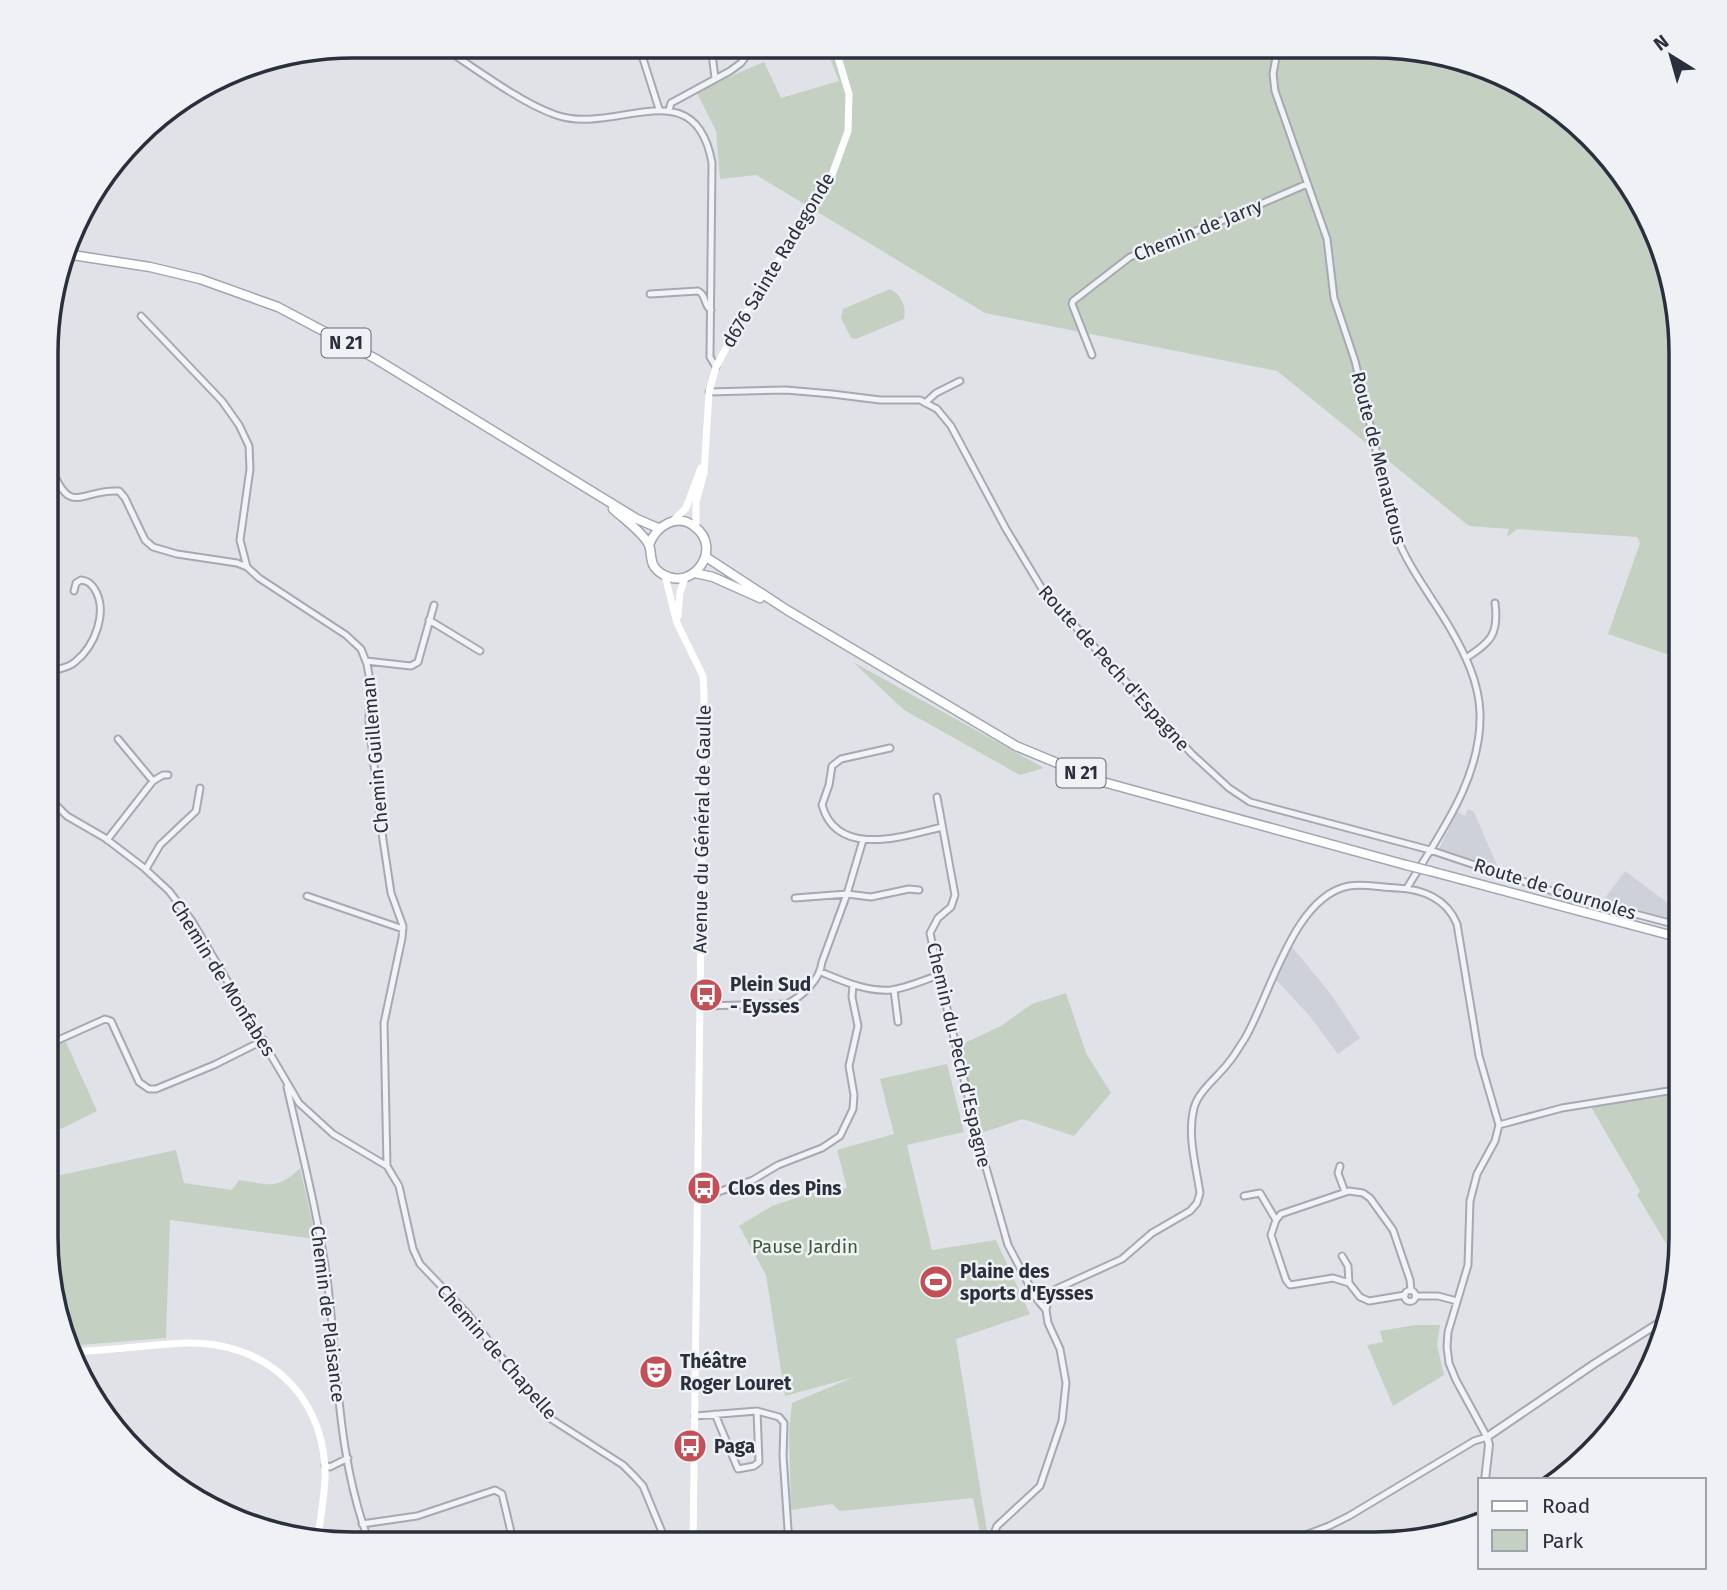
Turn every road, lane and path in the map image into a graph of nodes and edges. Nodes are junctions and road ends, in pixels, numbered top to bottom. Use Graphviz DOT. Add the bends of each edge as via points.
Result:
graph roads {
  1 [pos="460,58"];
  2 [pos="643,58"];
  3 [pos="712,58"];
  4 [pos="744,58"];
  5 [pos="838,58"];
  6 [pos="1276,58"];
  7 [pos="715,78"];
  8 [pos="659,110"];
  9 [pos="669,110"];
  10 [pos="1307,184"];
  11 [pos="74,255"];
  12 [pos="650,294"];
  13 [pos="711,310"];
  14 [pos="141,316"];
  15 [pos="1092,355"];
  16 [pos="716,367"];
  17 [pos="960,381"];
  18 [pos="709,392"];
  19 [pos="925,403"];
  20 [pos="706,451"];
  21 [pos="58,481"];
  22 [pos="599,496"];
  23 [pos="673,521"];
  24 [pos="695,527"];
  25 [pos="658,528"];
  26 [pos="649,545"];
  27 [pos="706,557"];
  28 [pos="247,567"];
  29 [pos="695,573"];
  30 [pos="665,576"];
  31 [pos="685,578"];
  32 [pos="74,591"];
  33 [pos="1495,603"];
  34 [pos="434,605"];
  35 [pos="787,610"];
  36 [pos="429,620"];
  37 [pos="677,623"];
  38 [pos="480,651"];
  39 [pos="1466,658"];
  40 [pos="366,661"];
  41 [pos="58,669"];
  42 [pos="118,739"];
  43 [pos="890,748"];
  44 [pos="169,775"];
  45 [pos="153,781"];
  46 [pos="200,788"];
  47 [pos="937,797"];
  48 [pos="58,806"];
  49 [pos="942,827"];
  50 [pos="107,840"];
  51 [pos="863,840"];
  52 [pos="1430,850"];
  53 [pos="146,869"];
  54 [pos="1407,888"];
  55 [pos="919,890"];
  56 [pos="847,894"];
  57 [pos="830,896"];
  58 [pos="307,897"];
  59 [pos="795,898"];
  60 [pos="842,909"];
  61 [pos="1669,923"];
  62 [pos="402,929"];
  63 [pos="1669,935"];
  64 [pos="821,972"];
  65 [pos="939,975"];
  66 [pos="853,985"];
  67 [pos="894,990"];
  68 [pos="700,1006"];
  69 [pos="898,1023"];
  70 [pos="58,1040"];
  71 [pos="264,1040"];
  72 [pos="286,1083"];
  73 [pos="1669,1091"];
  74 [pos="1499,1125"];
  75 [pos="387,1166"];
  76 [pos="1340,1166"];
  77 [pos="1345,1192"];
  78 [pos="1244,1196"];
  79 [pos="698,1199"];
  80 [pos="1276,1220"];
  81 [pos="1342,1256"];
  82 [pos="1349,1283"];
  83 [pos="1411,1290"];
  84 [pos="1405,1295"];
  85 [pos="1416,1296"];
  86 [pos="1457,1301"];
  87 [pos="1046,1310"];
  88 [pos="1656,1325"];
  89 [pos="80,1351"];
  90 [pos="757,1411"];
  91 [pos="715,1415"];
  92 [pos="695,1416"];
  93 [pos="1487,1437"];
  94 [pos="348,1458"];
  95 [pos="325,1465"];
  96 [pos="1485,1478"];
  97 [pos="362,1524"];
  98 [pos="319,1530"];
  99 [pos="365,1532"];
  100 [pos="511,1532"];
  101 [pos="662,1532"];
  102 [pos="693,1532"];
  103 [pos="788,1532"];
  104 [pos="994,1532"];
  105 [pos="1312,1532"];
  1 -- 8 [label="street" via="557,116 593,121"];
  2 -- 8 [label="street"];
  3 -- 7 [label="street"];
  4 -- 7 [label="street"];
  5 -- 16 [label="main road, d676 Sainte Radegonde" via="849,94 848,131 832,174"];
  6 -- 10 [label="street, Route de Menautous" via="1275,91"];
  7 -- 9 [label="street" via="671,103"];
  8 -- 9 [label="street"];
  9 -- 13 [label="street" via="686,116 709,146"];
  10 -- 15 [label="street, Chemin de Jarry" via="1113,268 1072,304"];
  10 -- 39 [label="street, Route de Menautous" via="1327,239 1334,298 1354,360 1396,535"];
  11 -- 22 [label="main road, N 21" via="200,279 278,307 376,359"];
  12 -- 13 [label="street" via="698,291"];
  13 -- 16 [label="street" via="710,358"];
  14 -- 28 [label="street" via="222,401 249,446 240,540"];
  16 -- 18 [label="main road, d676 Sainte Radegonde"];
  17 -- 19 [label="street"];
  18 -- 19 [label="street" via="786,390"];
  18 -- 20 [label="main road, d676 Sainte Radegonde"];
  19 -- 52 [label="street, Route de Pech d'Espagne" via="951,426 1044,592 1192,754 1229,788 1250,802"];
  20 -- 23 [label="main road" via="686,508"];
  20 -- 24 [label="main road"];
  21 -- 28 [label="street, Chemin Guilleman" via="69,497 81,499 119,491 153,547"];
  22 -- 25 [label="main road, N 21"];
  22 -- 26 [label="main road, N 21"];
  23 -- 24 [label="main road"];
  23 -- 25 [label="main road"];
  24 -- 27 [label="main road" via="705,540"];
  25 -- 26 [label="main road"];
  26 -- 30 [label="main road" via="652,563"];
  27 -- 29 [label="main road"];
  27 -- 35 [label="main road, N 21"];
  28 -- 40 [label="street, Chemin Guilleman" via="346,635"];
  29 -- 31 [label="main road"];
  29 -- 35 [label="main road, N 21"];
  30 -- 31 [label="main road"];
  30 -- 37 [label="main road, Avenue du Général de Gaulle"];
  31 -- 37 [label="main road"];
  32 -- 41 [label="street" via="81,580 89,582 100,605 100,622 73,664"];
  33 -- 39 [label="street" via="1493,635"];
  34 -- 36 [label="street"];
  35 -- 63 [label="main road, N 21, bridge" via="1016,746 1103,782"];
  36 -- 38 [label="street"];
  36 -- 40 [label="street" via="418,662 411,666"];
  37 -- 68 [label="main road, Avenue du Général de Gaulle" via="703,676"];
  39 -- 52 [label="street, Route de Menautous" via="1480,712 1478,743 1454,811"];
  40 -- 62 [label="street, Chemin Guilleman" via="387,875"];
  42 -- 45 [label="street"];
  43 -- 51 [label="street" via="841,759 832,766 824,812 835,828"];
  44 -- 45 [label="street"];
  45 -- 50 [label="street"];
  46 -- 53 [label="street" via="196,811 160,845"];
  47 -- 49 [label="street, Chemin du Pech d'Espagne"];
  48 -- 50 [label="street, Chemin de Monfabes"];
  49 -- 51 [label="street"];
  49 -- 65 [label="street, Chemin du Pech d'Espagne" via="955,895 930,933"];
  50 -- 53 [label="street, Chemin de Monfabes"];
  51 -- 56 [label="street"];
  52 -- 54 [label="street, Route de Menautous"];
  52 -- 61 [label="street, Route de Cournoles" via="1567,896"];
  53 -- 71 [label="street, Chemin de Monfabes" via="192,921"];
  54 -- 74 [label="street" via="1443,902 1457,924 1479,1056"];
  54 -- 87 [label="street" via="1352,885 1322,899 1306,917 1290,940 1257,1017 1230,1062 1195,1104 1191,1123 1200,1193 1197,1203 1122,1259 1056,1289"];
  55 -- 56 [label="street" via="871,897"];
  56 -- 57 [label="street"];
  56 -- 60 [label="street"];
  57 -- 59 [label="street"];
  57 -- 60 [label="street"];
  58 -- 62 [label="street"];
  60 -- 64 [label="street"];
  62 -- 75 [label="street, Chemin Guilleman" via="384,1023"];
  64 -- 66 [label="street"];
  64 -- 68 [label="street" via="786,1004"];
  65 -- 67 [label="street"];
  65 -- 87 [label="street, Chemin du Pech d'Espagne" via="1008,1245"];
  66 -- 67 [label="street"];
  66 -- 79 [label="street" via="858,1026 849,1066 855,1095 840,1136 753,1180"];
  67 -- 69 [label="street"];
  68 -- 79 [label="main road, Avenue du Général de Gaulle"];
  70 -- 71 [label="street" via="111,1020 139,1082 156,1089"];
  71 -- 72 [label="street, Chemin de Monfabes"];
  72 -- 75 [label="street, Chemin de Monfabes" via="299,1103 333,1134"];
  72 -- 94 [label="street, Chemin de Plaisance" via="328,1285"];
  73 -- 74 [label="street" via="1562,1108"];
  74 -- 86 [label="street" via="1470,1200 1468,1265"];
  75 -- 101 [label="street, Chemin de Chapelle" via="399,1186 420,1265 467,1313 548,1417 634,1476 643,1486"];
  76 -- 77 [label="street"];
  77 -- 80 [label="street" via="1281,1214"];
  77 -- 83 [label="street" via="1370,1198 1384,1216 1396,1238"];
  78 -- 80 [label="street" via="1260,1193"];
  79 -- 92 [label="main road, Avenue du Général de Gaulle"];
  80 -- 82 [label="street" via="1271,1235 1290,1285 1326,1278"];
  81 -- 82 [label="street"];
  82 -- 84 [label="street" via="1368,1301"];
  83 -- 84 [label="street"];
  83 -- 85 [label="street"];
  84 -- 85 [label="street" via="1410,1301"];
  85 -- 86 [label="street"];
  86 -- 93 [label="street" via="1448,1332 1449,1363"];
  87 -- 104 [label="street, Chemin du Pech d'Espagne" via="1063,1361 1066,1398 1062,1421 1040,1486"];
  88 -- 93 [label="street"];
  89 -- 95 [label="main road" via="186,1343 235,1349 256,1357 274,1368 303,1398 314,1418"];
  90 -- 91 [label="street"];
  90 -- 91 [label="street" via="759,1462 738,1469"];
  90 -- 103 [label="street" via="784,1423"];
  91 -- 92 [label="street"];
  92 -- 102 [label="main road, Avenue du Général de Gaulle"];
  93 -- 96 [label="street"];
  93 -- 105 [label="street"];
  94 -- 95 [label="street"];
  94 -- 97 [label="street, Chemin de Plaisance"];
  95 -- 98 [label="main road"];
  97 -- 99 [label="street, Chemin de Plaisance"];
  97 -- 100 [label="street" via="417,1516 495,1490 502,1494"];
}
